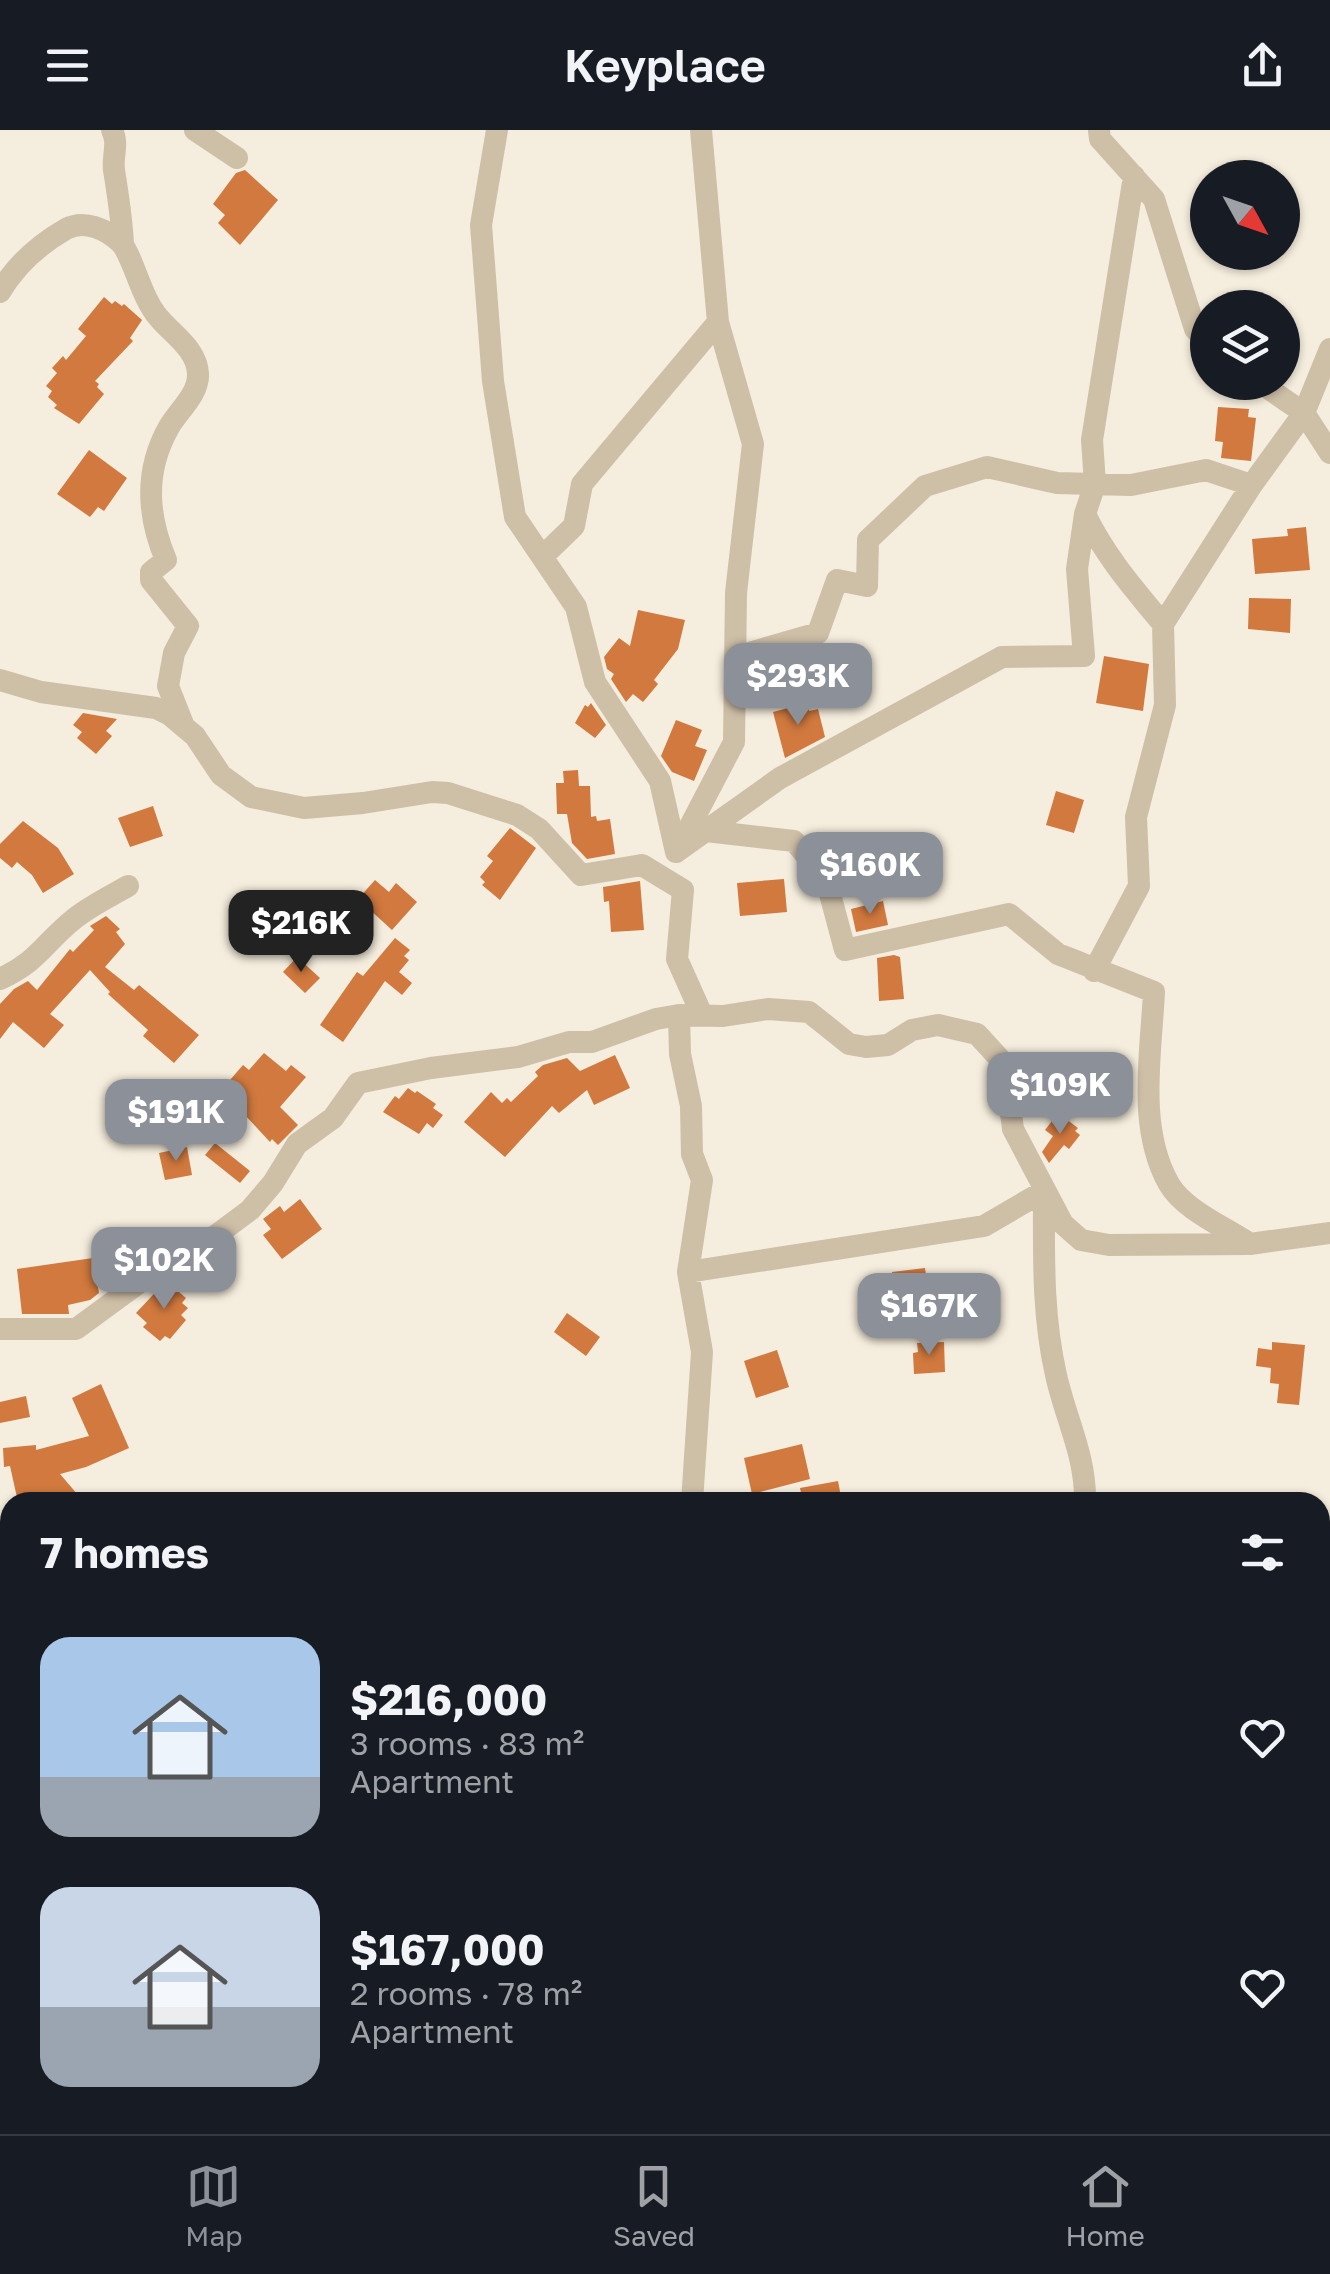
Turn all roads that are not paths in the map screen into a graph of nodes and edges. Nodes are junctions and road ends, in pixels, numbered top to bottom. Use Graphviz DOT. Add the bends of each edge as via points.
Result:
graph roads {
  1 [pos="112,130"];
  2 [pos="195,130"];
  3 [pos="496,130"];
  4 [pos="701,130"];
  5 [pos="1099,130"];
  6 [pos="237,158"];
  7 [pos="1134,176"];
  8 [pos="123,245"];
  9 [pos="0,292"];
  10 [pos="1190,313"];
  11 [pos="718,322"];
  12 [pos="1330,350"];
  13 [pos="1285,400"];
  14 [pos="1304,413"];
  15 [pos="1330,453"];
  16 [pos="1094,484"];
  17 [pos="1252,485"];
  18 [pos="1085,514"];
  19 [pos="542,557"];
  20 [pos="1164,624"];
  21 [pos="736,657"];
  22 [pos="0,680"];
  23 [pos="184,726"];
  24 [pos="706,831"];
  25 [pos="676,852"];
  26 [pos="128,886"];
  27 [pos="1094,970"];
  28 [pos="0,978"];
  29 [pos="690,1015"];
  30 [pos="1044,1191"];
  31 [pos="1330,1233"];
  32 [pos="1250,1244"];
  33 [pos="688,1272"];
  34 [pos="0,1330"];
  35 [pos="693,1492"];
  36 [pos="1085,1492"];
  1 -- 8 [label="street"];
  2 -- 6 [label="street"];
  3 -- 19 [label="street" via="480,224 494,381 515,517"];
  4 -- 11 [label="street"];
  5 -- 7 [label="street"];
  7 -- 10 [label="street" via="1154,199"];
  7 -- 16 [label="street" via="1092,440"];
  8 -- 9 [label="street" via="94,225 72,225 44,242"];
  8 -- 23 [label="street" via="142,294 183,340 198,374 152,470 150,495 166,560 151,580 188,626 168,686"];
  11 -- 19 [label="street" via="582,484 574,526"];
  11 -- 21 [label="street" via="753,444 736,593"];
  12 -- 14 [label="street"];
  13 -- 14 [label="street"];
  14 -- 15 [label="street"];
  14 -- 17 [label="street"];
  16 -- 17 [label="street" via="1132,485 1206,470"];
  16 -- 18 [label="street"];
  16 -- 21 [label="street" via="988,467 924,486 868,540 867,586 837,580 818,633"];
  17 -- 20 [label="street"];
  18 -- 20 [label="street" via="1107,554"];
  18 -- 24 [label="street" via="1077,569 1084,656 1002,657 780,778"];
  19 -- 25 [label="street" via="576,607 594,682 660,781"];
  20 -- 27 [label="street" via="1165,706 1136,818 1139,886"];
  21 -- 25 [label="street" via="734,742"];
  22 -- 23 [label="street" via="156,708"];
  23 -- 29 [label="street" via="221,775 251,798 316,807 448,793 518,816 581,875 642,865 683,890 677,959"];
  24 -- 25 [label="street"];
  24 -- 27 [label="street" via="794,841 826,879 845,950 1009,914 1058,954"];
  26 -- 28 [label="street" via="94,904 29,963"];
  27 -- 32 [label="street" via="1154,992 1148,1120 1170,1185"];
  29 -- 30 [label="street" via="809,1012 849,1044 866,1047 938,1026 977,1034 999,1058 1014,1129"];
  29 -- 33 [label="street" via="680,1054 692,1106 692,1154 702,1180"];
  29 -- 34 [label="street" via="656,1019 592,1042 358,1083 332,1118 297,1144 250,1210 214,1236 76,1329"];
  30 -- 32 [label="street" via="1081,1240"];
  30 -- 33 [label="street" via="984,1226"];
  30 -- 36 [label="street" via="1043,1298"];
  31 -- 32 [label="street"];
  33 -- 35 [label="street" via="702,1352"];
}
